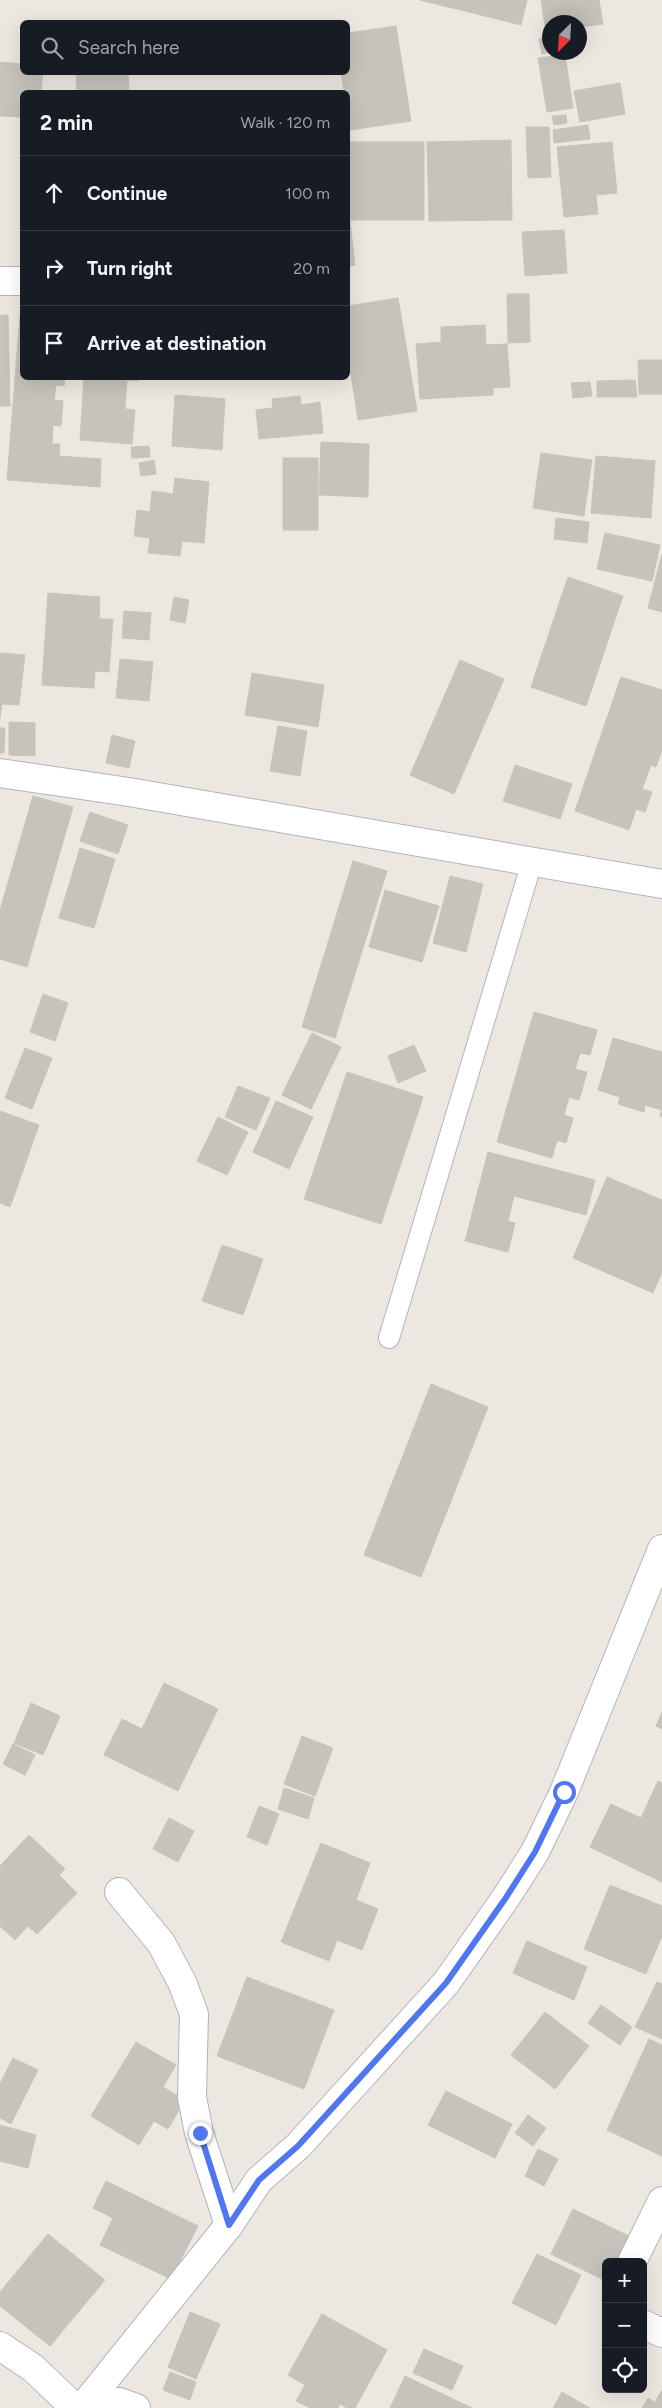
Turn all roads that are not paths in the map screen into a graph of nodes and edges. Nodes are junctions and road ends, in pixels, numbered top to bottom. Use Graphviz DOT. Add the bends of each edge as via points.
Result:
graph roads {
  1 [pos="0,281"];
  2 [pos="20,281"];
  3 [pos="0,774"];
  4 [pos="532,862"];
  5 [pos="662,884"];
  6 [pos="389,1338"];
  7 [pos="662,1549"];
  8 [pos="119,1892"];
  9 [pos="662,2201"];
  10 [pos="229,2225"];
  11 [pos="634,2258"];
  12 [pos="647,2326"];
  13 [pos="662,2333"];
  14 [pos="0,2346"];
  15 [pos="80,2407"];
  16 [pos="136,2408"];
  1 -- 2 [label="street"];
  3 -- 4 [label="street" via="128,792"];
  4 -- 5 [label="street"];
  4 -- 6 [label="lane"];
  7 -- 10 [label="street" via="564,1792 535,1852 505,1899 446,1983 298,2146 259,2180"];
  8 -- 10 [label="street" via="161,1944 182,1982 194,2014 192,2097"];
  9 -- 11 [label="street"];
  10 -- 15 [label="street"];
  12 -- 13 [label="street"];
  14 -- 15 [label="street" via="33,2368"];
  15 -- 16 [label="street" via="119,2402"];
}
